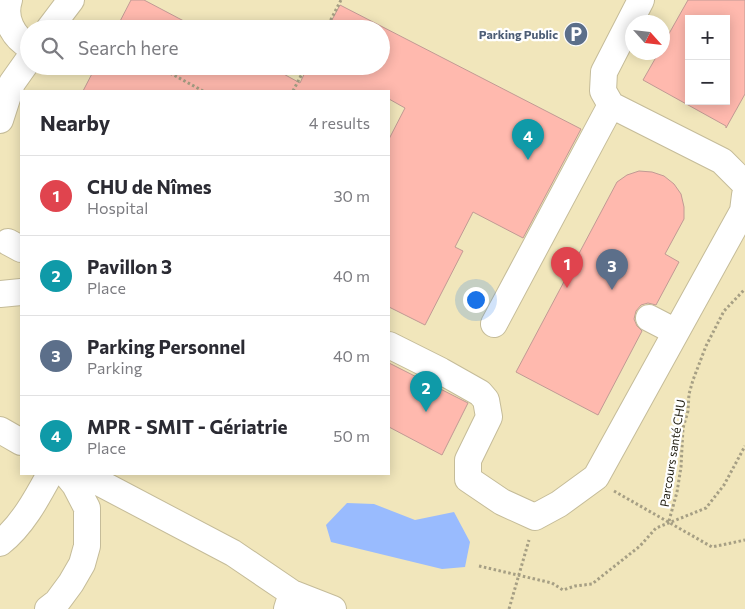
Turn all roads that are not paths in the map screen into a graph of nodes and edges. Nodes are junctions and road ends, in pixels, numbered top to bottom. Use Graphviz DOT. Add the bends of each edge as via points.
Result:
graph roads {
  1 [pos="9,0"];
  2 [pos="71,0"];
  3 [pos="642,0"];
  4 [pos="56,20"];
  5 [pos="20,39"];
  6 [pos="20,72"];
  7 [pos="612,105"];
  8 [pos="0,120"];
  9 [pos="745,184"];
  10 [pos="745,195"];
  11 [pos="20,292"];
  12 [pos="0,294"];
  13 [pos="649,318"];
  14 [pos="494,324"];
  15 [pos="676,332"];
  16 [pos="390,346"];
  17 [pos="0,430"];
  18 [pos="20,441"];
  19 [pos="49,475"];
  20 [pos="67,475"];
  21 [pos="85,475"];
  22 [pos="0,543"];
  23 [pos="290,601"];
  24 [pos="48,609"];
  25 [pos="333,609"];
  1 -- 5 [label="lane" via="7,12 12,30"];
  2 -- 4 [label="lane"];
  3 -- 7 [label="lane" via="604,72 603,91"];
  6 -- 8 [label="lane" via="12,83"];
  7 -- 9 [label="lane" via="722,162"];
  7 -- 14 [label="lane"];
  10 -- 15 [label="lane" via="743,210"];
  11 -- 12 [label="lane"];
  13 -- 15 [label="lane"];
  15 -- 16 [label="lane" via="596,477 535,517 502,502 468,479 468,460 488,417 486,400 480,393"];
  17 -- 18 [label="lane"];
  19 -- 22 [label="lane" via="10,535"];
  20 -- 24 [label="lane" via="87,508 87,546 82,564 71,583"];
  21 -- 23 [label="lane" via="233,553"];
  23 -- 25 [label="lane"];
}
